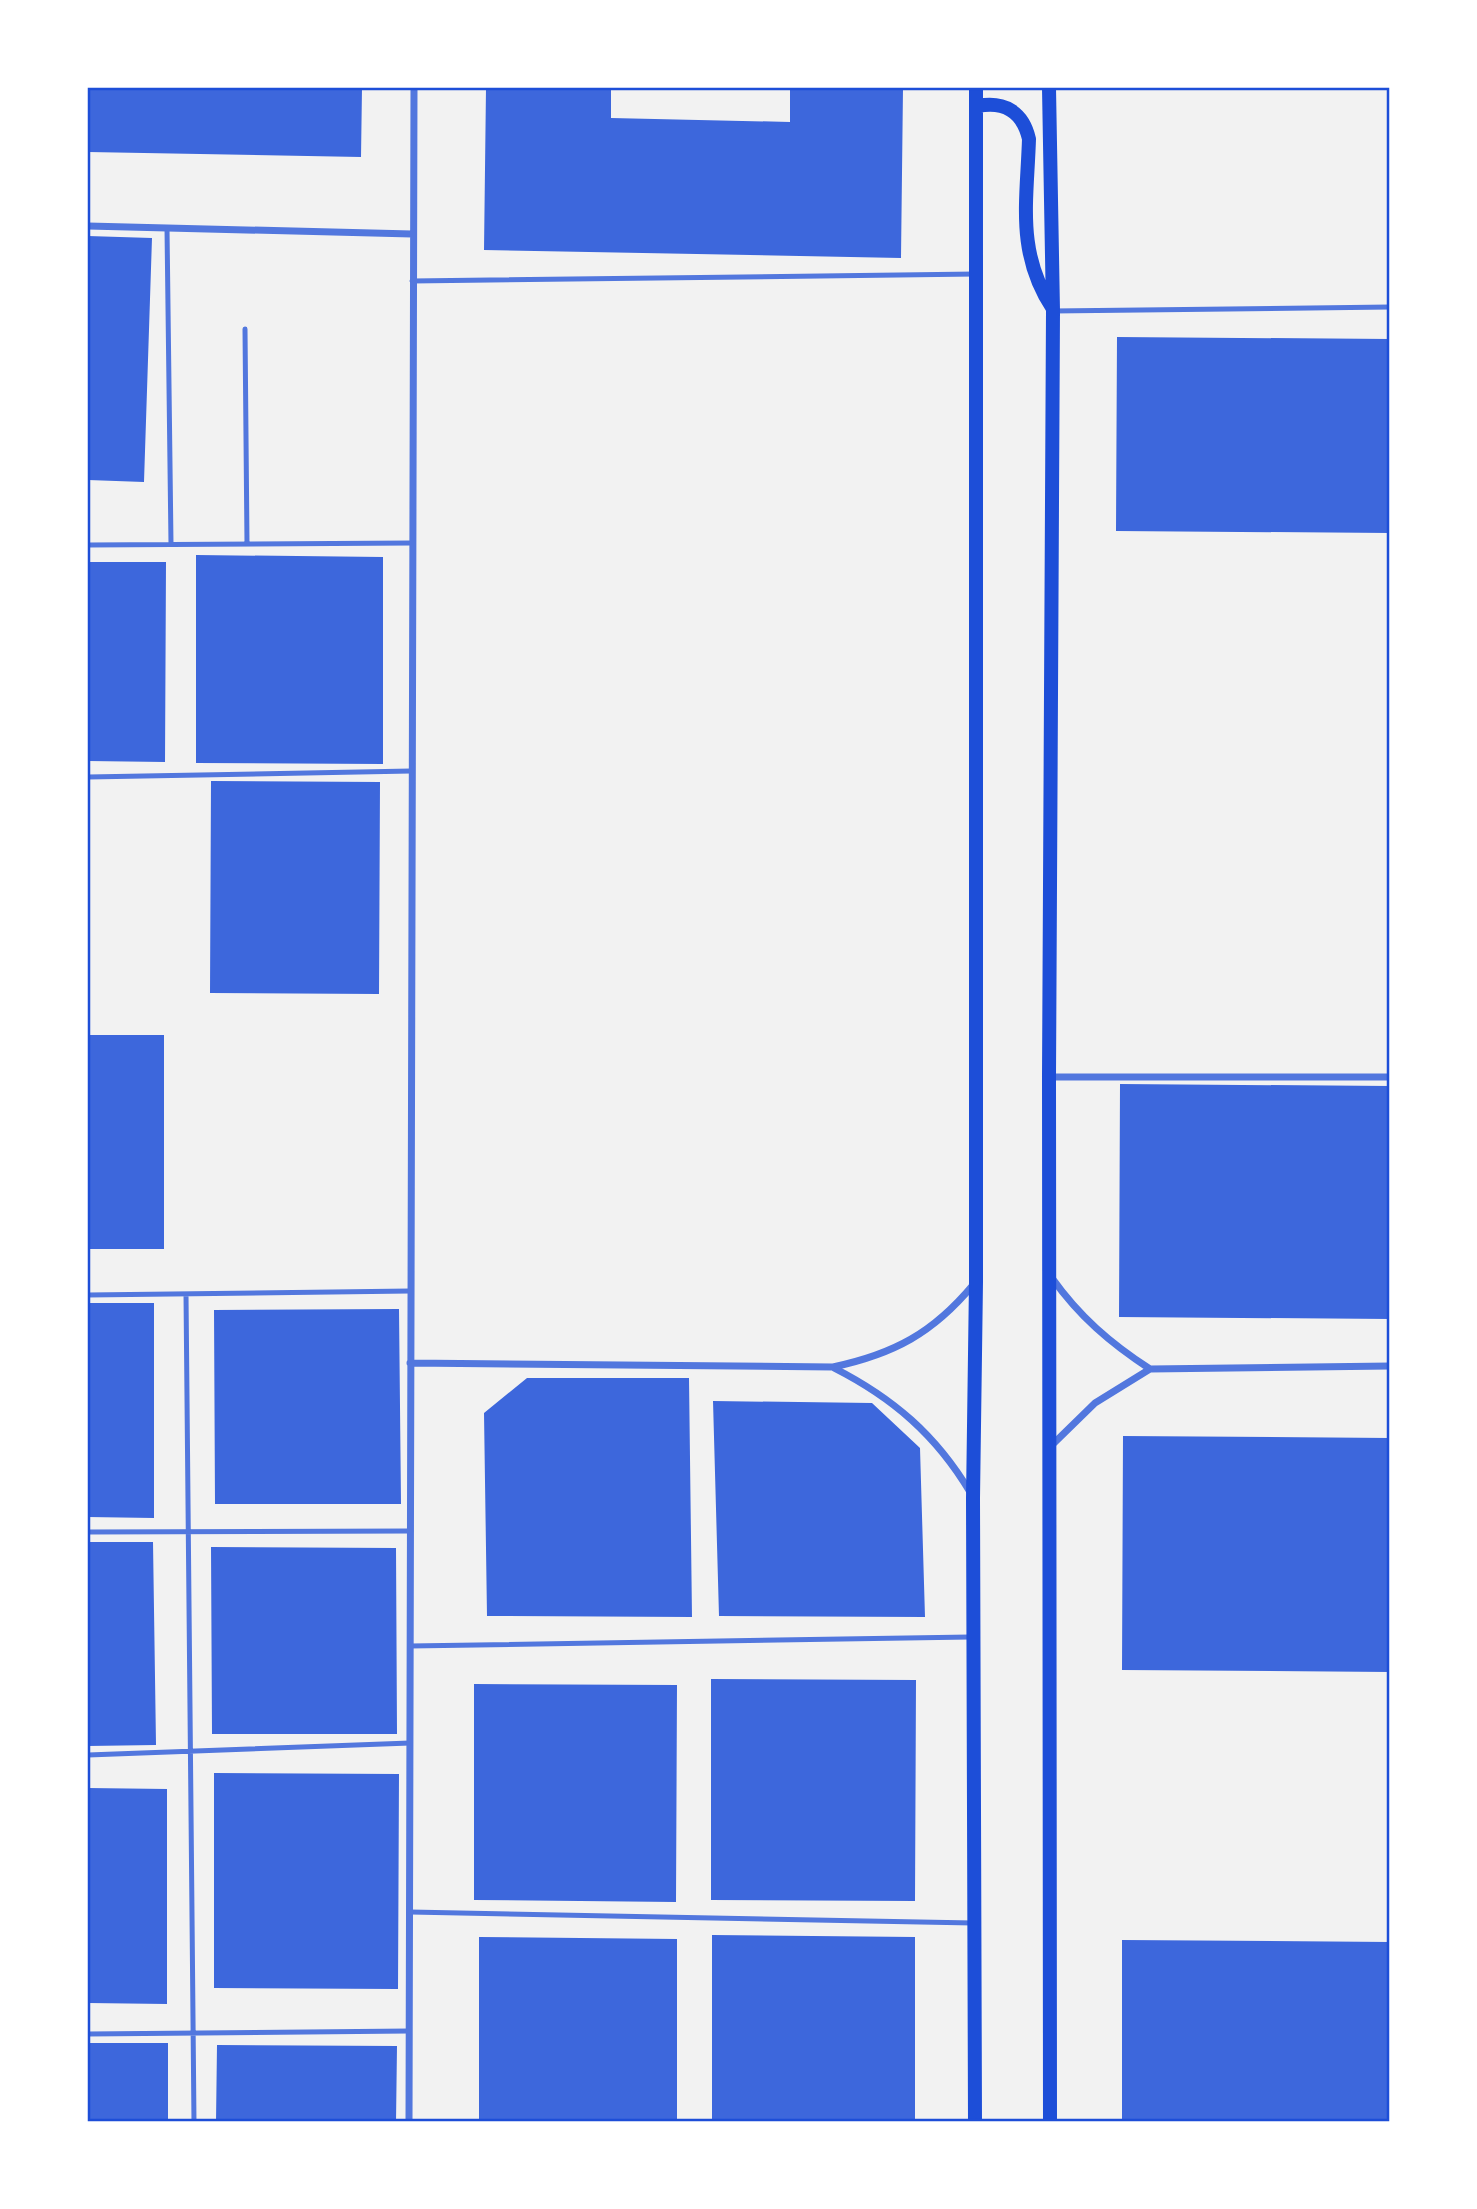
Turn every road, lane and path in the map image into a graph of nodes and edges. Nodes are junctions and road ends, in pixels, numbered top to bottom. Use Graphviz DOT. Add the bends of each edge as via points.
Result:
graph roads {
  1 [pos="414,88"];
  2 [pos="976,88"];
  3 [pos="1049,88"];
  4 [pos="978,106"];
  5 [pos="88,226"];
  6 [pos="167,228"];
  7 [pos="412,233"];
  8 [pos="977,274"];
  9 [pos="412,281"];
  10 [pos="1390,307"];
  11 [pos="1053,311"];
  12 [pos="245,329"];
  13 [pos="412,543"];
  14 [pos="171,544"];
  15 [pos="247,544"];
  16 [pos="88,545"];
  17 [pos="411,771"];
  18 [pos="88,777"];
  19 [pos="1049,1077"];
  20 [pos="1390,1077"];
  21 [pos="1049,1274"];
  22 [pos="976,1282"];
  23 [pos="410,1291"];
  24 [pos="186,1294"];
  25 [pos="88,1295"];
  26 [pos="410,1363"];
  27 [pos="1390,1366"];
  28 [pos="833,1367"];
  29 [pos="1150,1369"];
  30 [pos="1049,1448"];
  31 [pos="973,1498"];
  32 [pos="188,1531"];
  33 [pos="411,1531"];
  34 [pos="88,1532"];
  35 [pos="974,1637"];
  36 [pos="410,1647"];
  37 [pos="410,1743"];
  38 [pos="190,1751"];
  39 [pos="88,1755"];
  40 [pos="410,1912"];
  41 [pos="974,1923"];
  42 [pos="410,2031"];
  43 [pos="195,2033"];
  44 [pos="88,2035"];
  45 [pos="194,2122"];
  46 [pos="409,2122"];
  47 [pos="975,2122"];
  48 [pos="1050,2122"];
  1 -- 7 [label="street"];
  2 -- 4 [label="main road"];
  3 -- 11 [label="main road"];
  4 -- 8 [label="main road"];
  4 -- 11 [label="main road" via="1006,106 1026,125 1027,248 1032,270"];
  5 -- 6 [label="street"];
  6 -- 7 [label="street"];
  6 -- 14 [label="lane"];
  7 -- 9 [label="street"];
  8 -- 9 [label="lane"];
  8 -- 22 [label="main road"];
  9 -- 13 [label="street"];
  10 -- 11 [label="lane"];
  11 -- 19 [label="main road"];
  12 -- 15 [label="lane"];
  13 -- 15 [label="lane"];
  13 -- 17 [label="street"];
  14 -- 15 [label="lane"];
  14 -- 16 [label="lane"];
  17 -- 18 [label="lane"];
  17 -- 23 [label="street"];
  19 -- 20 [label="street"];
  19 -- 21 [label="main road"];
  21 -- 29 [label="street" via="1093,1328"];
  21 -- 30 [label="main road"];
  22 -- 28 [label="street" via="958,1304 914,1339 888,1352"];
  22 -- 31 [label="main road"];
  23 -- 24 [label="lane"];
  23 -- 26 [label="street"];
  24 -- 25 [label="lane"];
  24 -- 32 [label="lane"];
  26 -- 28 [label="street"];
  26 -- 33 [label="street"];
  27 -- 29 [label="street"];
  28 -- 31 [label="street" via="889,1400 914,1421 956,1470"];
  29 -- 30 [label="street" via="1095,1403"];
  30 -- 48 [label="main road"];
  31 -- 35 [label="main road"];
  32 -- 33 [label="lane"];
  32 -- 34 [label="lane"];
  32 -- 38 [label="lane"];
  33 -- 36 [label="street"];
  35 -- 36 [label="lane"];
  35 -- 41 [label="main road"];
  36 -- 37 [label="street"];
  37 -- 38 [label="lane"];
  37 -- 40 [label="street"];
  38 -- 39 [label="lane"];
  38 -- 43 [label="lane"];
  40 -- 41 [label="lane"];
  40 -- 42 [label="street"];
  41 -- 47 [label="main road"];
  42 -- 43 [label="lane"];
  42 -- 46 [label="street"];
  43 -- 44 [label="lane"];
  43 -- 45 [label="lane"];
}
